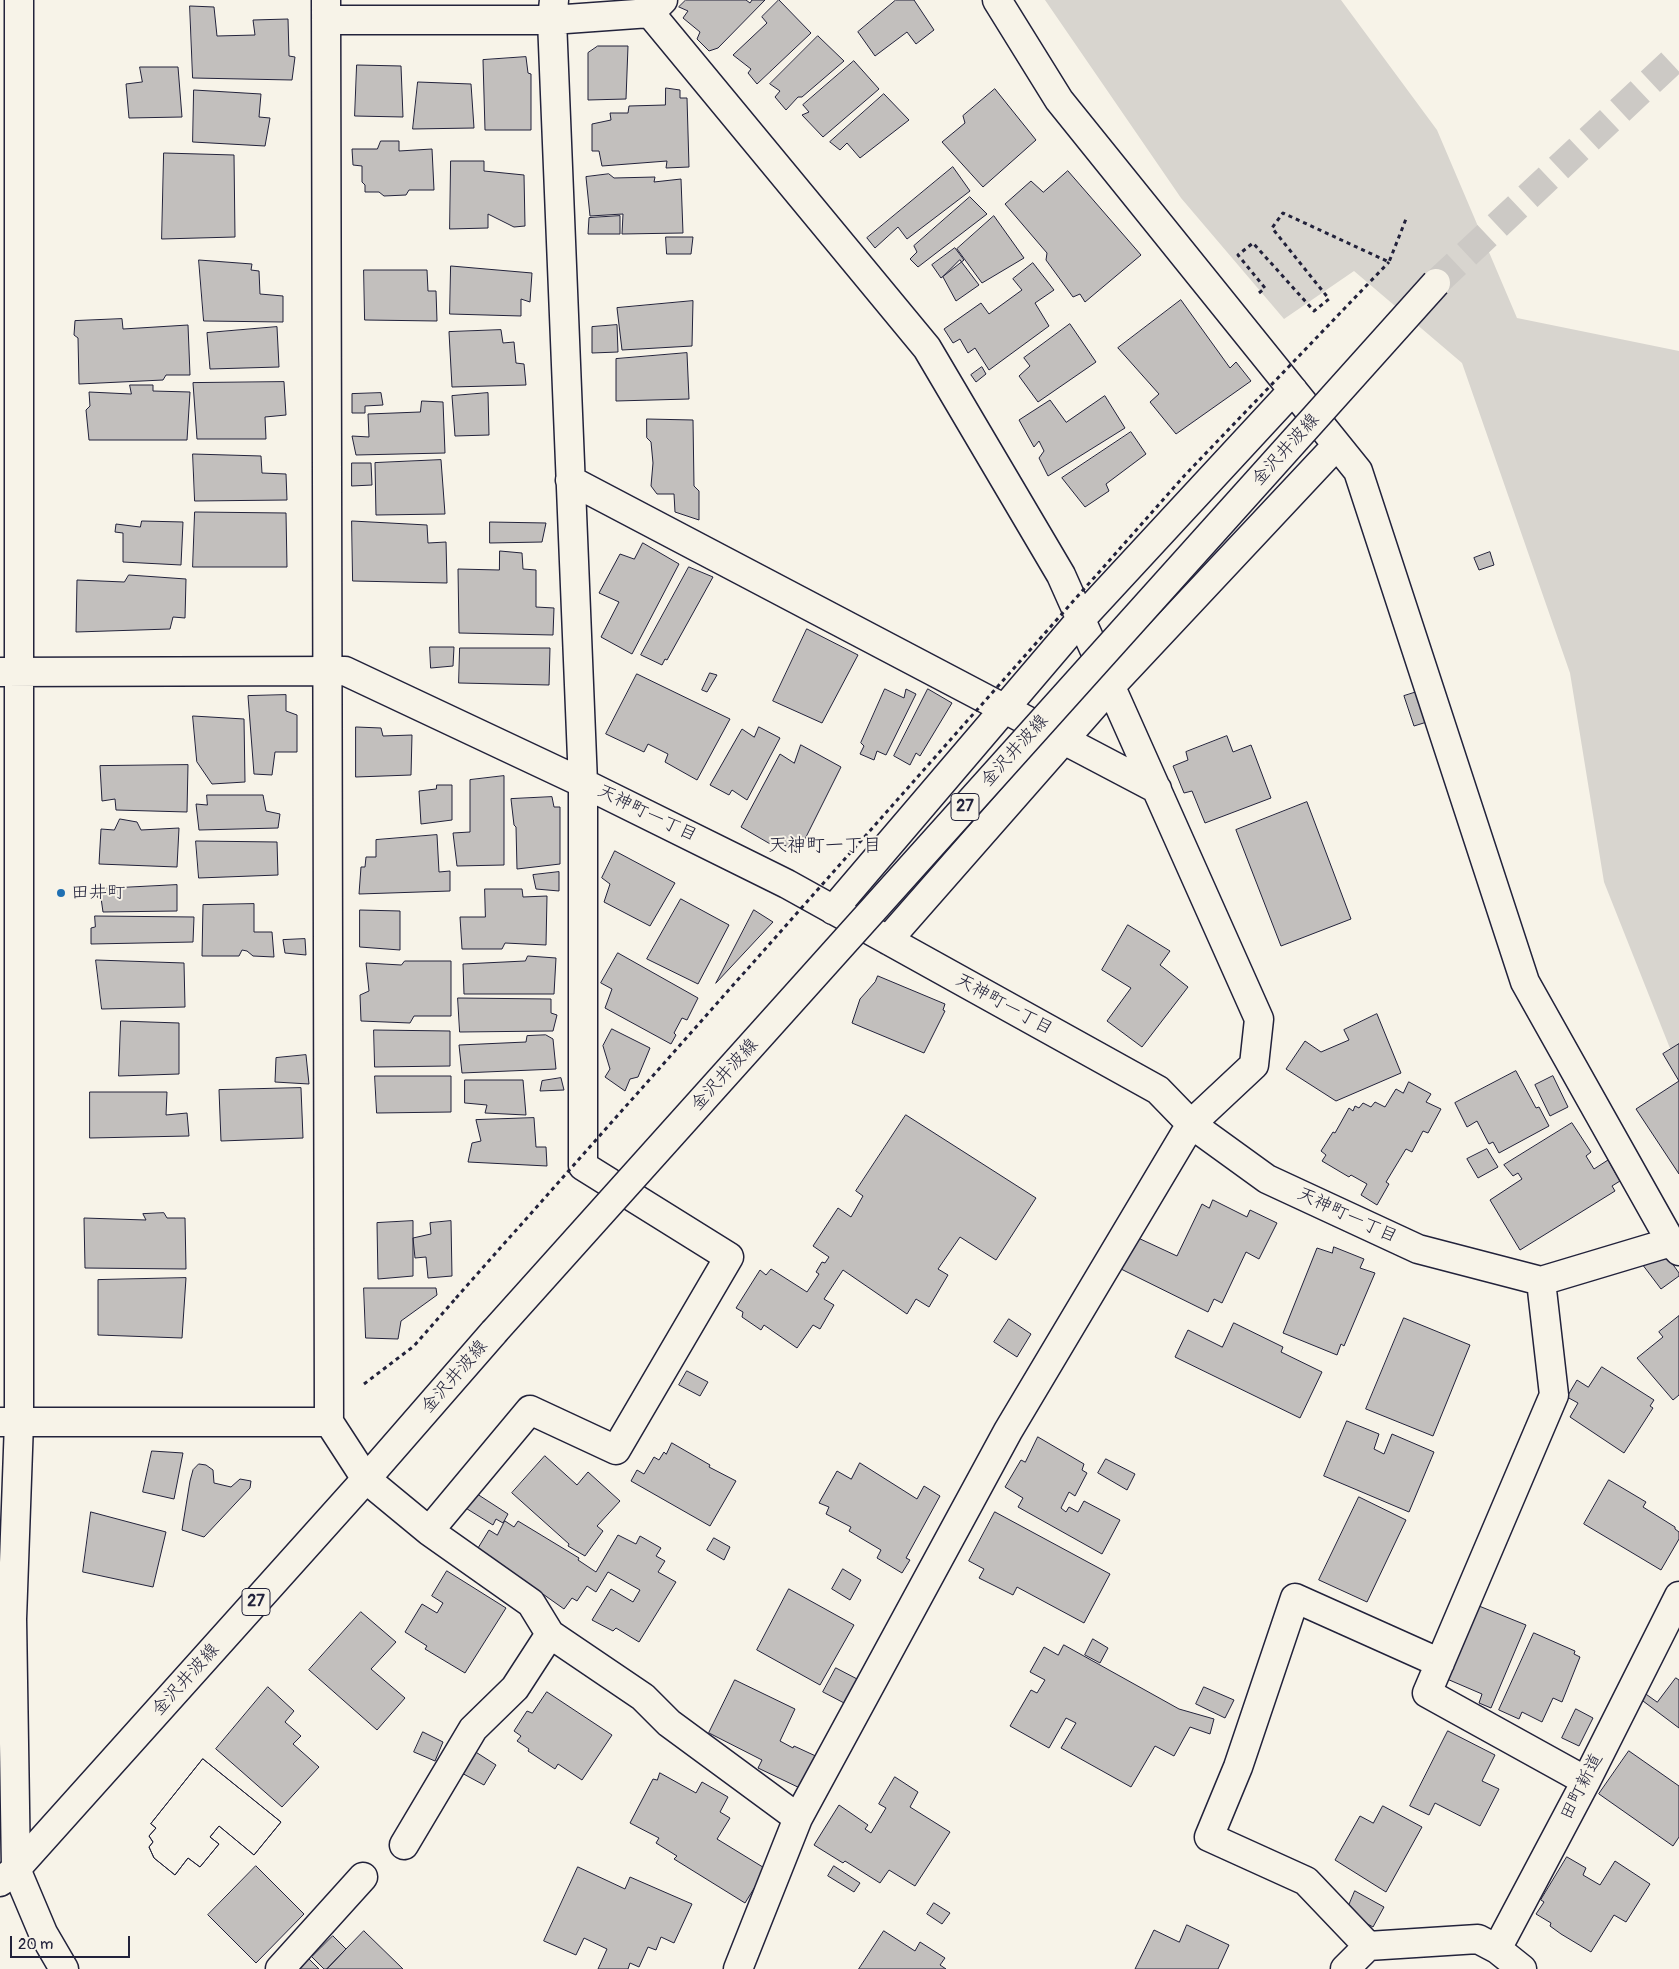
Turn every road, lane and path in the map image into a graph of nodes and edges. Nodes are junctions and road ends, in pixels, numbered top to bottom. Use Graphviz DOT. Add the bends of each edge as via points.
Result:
graph roads {
  1 [pos="20,0"];
  2 [pos="997,0"];
  3 [pos="657,6"];
  4 [pos="326,10"];
  5 [pos="553,10"];
  6 [pos="1406,219"];
  7 [pos="1389,262"];
  8 [pos="1436,283"];
  9 [pos="1233,315"];
  10 [pos="1293,390"];
  11 [pos="1337,445"];
  12 [pos="570,480"];
  13 [pos="1081,619"];
  14 [pos="327,670"];
  15 [pos="9,672"];
  16 [pos="1111,686"];
  17 [pos="1004,708"];
  18 [pos="1064,740"];
  19 [pos="583,783"];
  20 [pos="1157,789"];
  21 [pos="833,910"];
  22 [pos="888,940"];
  23 [pos="1191,1124"];
  24 [pos="1675,1246"];
  25 [pos="1541,1281"];
  26 [pos="360,1387"];
  27 [pos="9,1422"];
  28 [pos="329,1422"];
  29 [pos="366,1479"];
  30 [pos="429,1530"];
  31 [pos="1677,1605"];
  32 [pos="6,1619"];
  33 [pos="550,1634"];
  34 [pos="1440,1663"];
  35 [pos="1586,1781"];
  36 [pos="798,1818"];
  37 [pos="404,1845"];
  38 [pos="8,1875"];
  39 [pos="363,1877"];
  40 [pos="1368,1946"];
  41 [pos="1497,1949"];
  42 [pos="64,1969"];
  43 [pos="280,1969"];
  44 [pos="738,1969"];
  45 [pos="1345,1969"];
  46 [pos="1522,1969"];
  1 -- 15 [label="main road"];
  2 -- 9 [label="main road" via="1059,100"];
  3 -- 5 [label="main road"];
  3 -- 13 [label="main road" via="927,348 1061,575"];
  4 -- 5 [label="main road"];
  4 -- 14 [label="main road"];
  5 -- 12 [label="main road"];
  6 -- 7 [label="path"];
  7 -- 9 [label="path" via="1283,213 1272,228 1329,299 1314,311 1253,243 1238,254 1265,288"];
  7 -- 26 [label="path, bridge" via="1185,475 414,1346"];
  8 -- 29 [label="main road, 金沢井波線 / 27, bridge" via="494,1332"];
  9 -- 10 [label="main road"];
  10 -- 11 [label="main road"];
  10 -- 13 [label="main road"];
  11 -- 16 [label="main road"];
  11 -- 24 [label="main road" via="1358,471 1525,982"];
  12 -- 17 [label="main road"];
  12 -- 19 [label="main road"];
  13 -- 16 [label="main road"];
  13 -- 17 [label="main road"];
  14 -- 15 [label="main road, 天神町一丁目"];
  14 -- 19 [label="main road, 天神町一丁目" via="345,670"];
  14 -- 28 [label="main road"];
  15 -- 27 [label="main road"];
  16 -- 18 [label="main road"];
  16 -- 20 [label="main road"];
  17 -- 18 [label="main road"];
  17 -- 21 [label="main road"];
  18 -- 20 [label="main road"];
  18 -- 22 [label="main road"];
  19 -- 21 [label="main road, 天神町一丁目"];
  19 -- 30 [label="main road" via="583,1166 729,1257 616,1450 530,1410"];
  20 -- 23 [label="main road" via="1259,1019 1254,1065"];
  21 -- 22 [label="main road, 天神町一丁目"];
  22 -- 23 [label="main road, 天神町一丁目" via="1158,1090"];
  23 -- 25 [label="main road, 天神町一丁目" via="1267,1179 1418,1249"];
  23 -- 36 [label="main road" via="1008,1432"];
  24 -- 25 [label="main road"];
  25 -- 34 [label="main road" via="1554,1395"];
  27 -- 28 [label="main road"];
  27 -- 32 [label="main road"];
  28 -- 29 [label="main road"];
  29 -- 30 [label="main road"];
  29 -- 38 [label="main road, 金沢井波線 / 27"];
  30 -- 33 [label="main road" via="531,1603"];
  31 -- 35 [label="main road, 田町新道"];
  32 -- 38 [label="main road"];
  33 -- 36 [label="main road" via="643,1697 669,1723"];
  33 -- 37 [label="main road" via="515,1688 473,1729"];
  34 -- 35 [label="main road" via="1427,1693"];
  34 -- 40 [label="main road" via="1295,1598 1238,1767 1209,1837 1306,1881"];
  35 -- 41 [label="main road, 田町新道"];
  36 -- 44 [label="main road"];
  38 -- 42 [label="main road"];
  39 -- 43 [label="main road"];
  40 -- 41 [label="main road" via="1478,1939"];
  40 -- 45 [label="main road"];
  41 -- 46 [label="main road"];
}
